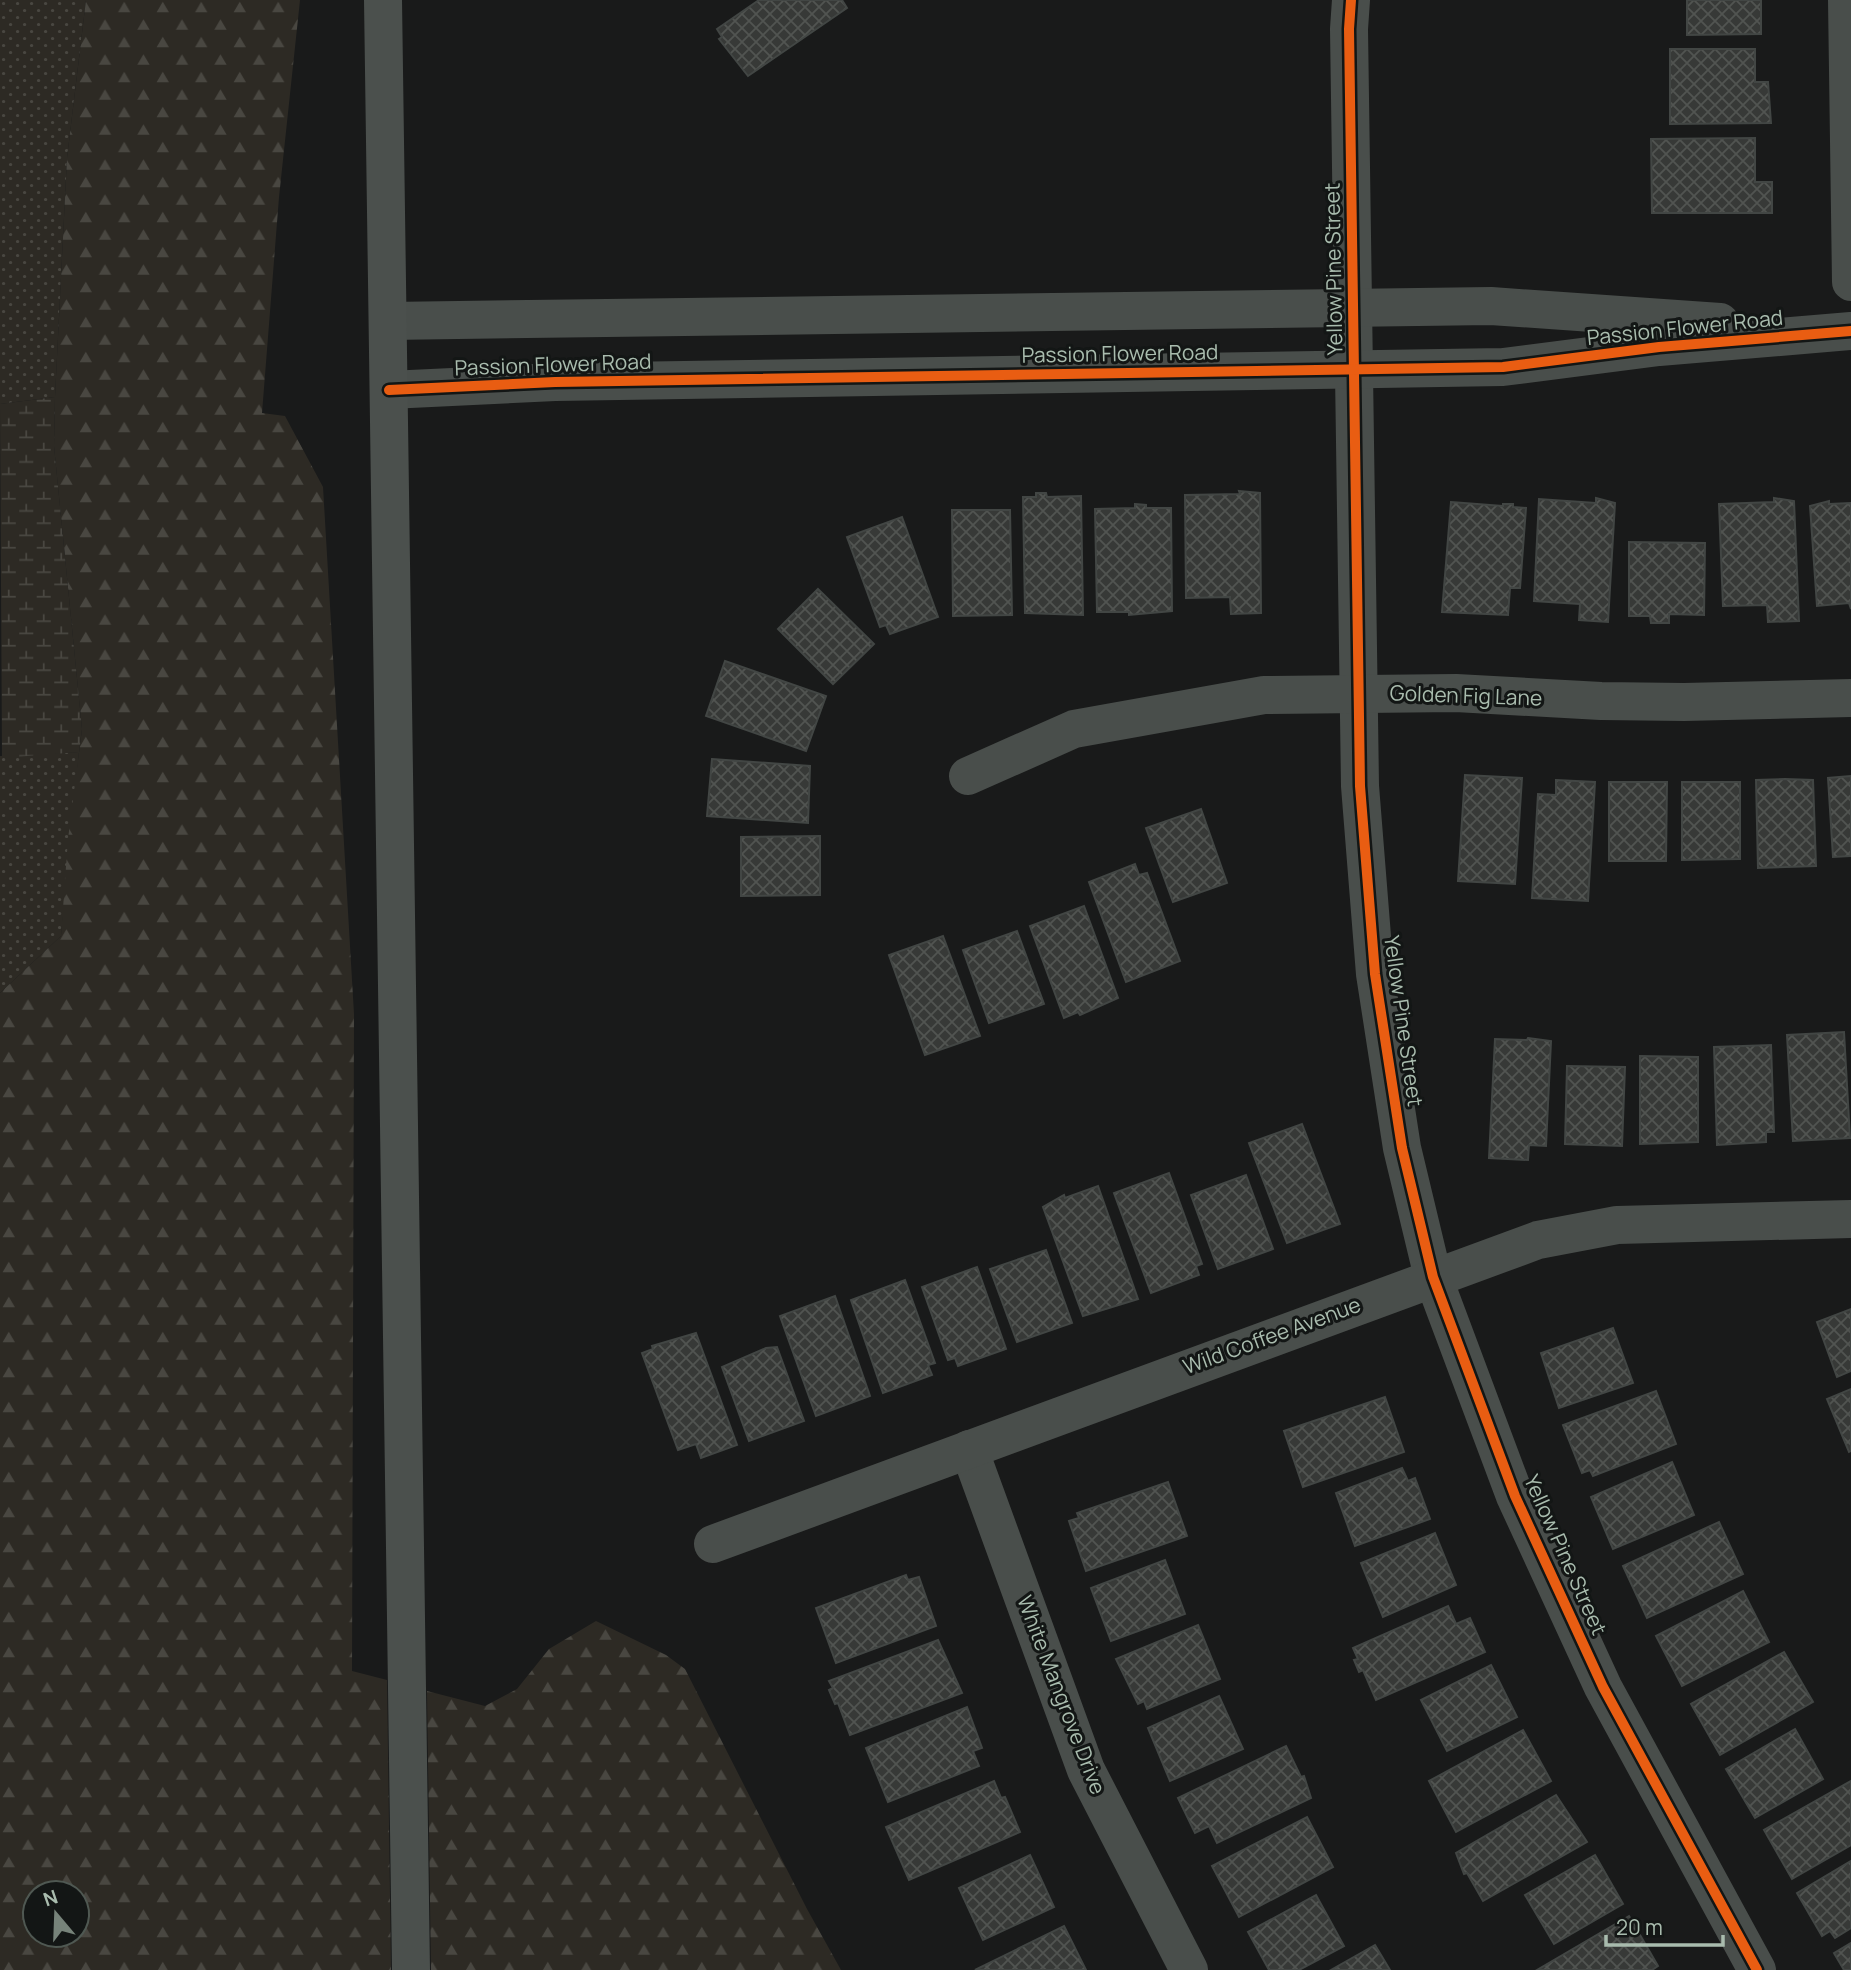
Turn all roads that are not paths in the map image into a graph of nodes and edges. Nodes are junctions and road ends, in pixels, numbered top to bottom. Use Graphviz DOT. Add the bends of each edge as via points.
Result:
graph roads {
  1 [pos="383,0"];
  2 [pos="1351,0"];
  3 [pos="1847,0"];
  4 [pos="1851,282"];
  5 [pos="1353,306"];
  6 [pos="388,321"];
  7 [pos="1851,331"];
  8 [pos="1355,369"];
  9 [pos="388,390"];
  10 [pos="1359,694"];
  11 [pos="1851,698"];
  12 [pos="968,776"];
  13 [pos="1851,1219"];
  14 [pos="1433,1277"];
  15 [pos="969,1449"];
  16 [pos="713,1544"];
  17 [pos="411,1970"];
  18 [pos="1189,1970"];
  19 [pos="1757,1970"];
  1 -- 6 [label="main road"];
  2 -- 5 [label="street, Yellow Pine Street"];
  3 -- 4 [label="street"];
  5 -- 6 [label="street, Passion Flower Road"];
  5 -- 7 [label="street, Passion Flower Road" via="1528,306"];
  5 -- 8 [label="street, Yellow Pine Street"];
  6 -- 9 [label="main road"];
  7 -- 8 [label="street, Passion Flower Road" via="1659,347 1503,367"];
  8 -- 9 [label="street, Passion Flower Road" via="555,382"];
  8 -- 10 [label="street, Yellow Pine Street"];
  9 -- 17 [label="main road"];
  10 -- 11 [label="street, Golden Fig Lane" via="1684,702"];
  10 -- 12 [label="street, Golden Fig Lane" via="1264,695 1104,721 1042,741"];
  10 -- 14 [label="street, Yellow Pine Street" via="1364,860 1375,974 1402,1148"];
  13 -- 14 [label="street, Wild Coffee Avenue" via="1617,1226 1538,1240"];
  14 -- 15 [label="street, Wild Coffee Avenue"];
  14 -- 19 [label="street, Yellow Pine Street" via="1515,1496 1603,1687"];
  15 -- 16 [label="street, Wild Coffee Avenue"];
  15 -- 18 [label="street, White Mangrove Drive" via="1086,1770"];
}
